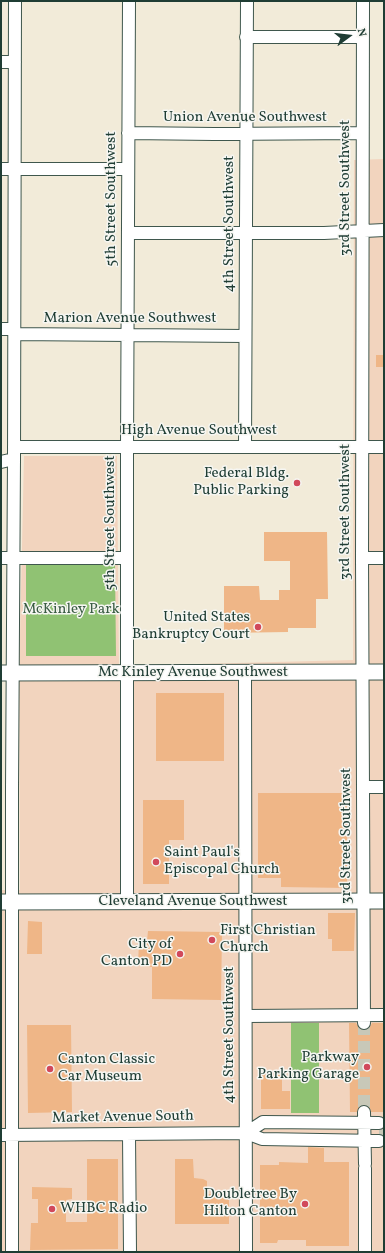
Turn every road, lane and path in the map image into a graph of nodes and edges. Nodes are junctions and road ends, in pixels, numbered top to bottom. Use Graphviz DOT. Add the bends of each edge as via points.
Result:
graph roads {
  1 [pos="14,1"];
  2 [pos="129,1"];
  3 [pos="247,1"];
  4 [pos="363,1"];
  5 [pos="246,37"];
  6 [pos="363,37"];
  7 [pos="1,62"];
  8 [pos="15,62"];
  9 [pos="128,133"];
  10 [pos="362,133"];
  11 [pos="246,134"];
  12 [pos="1,169"];
  13 [pos="15,169"];
  14 [pos="128,169"];
  15 [pos="384,230"];
  16 [pos="362,231"];
  17 [pos="128,233"];
  18 [pos="246,233"];
  19 [pos="1,329"];
  20 [pos="14,332"];
  21 [pos="127,336"];
  22 [pos="245,336"];
  23 [pos="127,447"];
  24 [pos="245,447"];
  25 [pos="362,447"];
  26 [pos="384,447"];
  27 [pos="14,453"];
  28 [pos="1,462"];
  29 [pos="7,558"];
  30 [pos="127,558"];
  31 [pos="362,558"];
  32 [pos="384,558"];
  33 [pos="362,672"];
  34 [pos="384,672"];
  35 [pos="7,673"];
  36 [pos="127,673"];
  37 [pos="245,673"];
  38 [pos="363,787"];
  39 [pos="384,787"];
  40 [pos="363,901"];
  41 [pos="384,901"];
  42 [pos="6,902"];
  43 [pos="127,902"];
  44 [pos="245,902"];
  45 [pos="384,1015"];
  46 [pos="6,1016"];
  47 [pos="246,1016"];
  48 [pos="364,1019"];
  49 [pos="292,1122"];
  50 [pos="365,1126"];
  51 [pos="246,1133"];
  52 [pos="7,1135"];
  53 [pos="128,1135"];
  54 [pos="292,1140"];
  55 [pos="12,1252"];
  56 [pos="130,1252"];
  57 [pos="246,1252"];
  58 [pos="365,1252"];
  1 -- 8 [label="street"];
  2 -- 9 [label="street, 5th Street Southwest"];
  3 -- 5 [label="street, 4th Street Southwest"];
  4 -- 6 [label="street, 3rd Street Southwest"];
  5 -- 6 [label="street"];
  5 -- 11 [label="street, 4th Street Southwest"];
  6 -- 10 [label="street, 3rd Street Southwest"];
  7 -- 8 [label="street"];
  8 -- 13 [label="street"];
  9 -- 11 [label="street, Union Avenue Southwest"];
  9 -- 14 [label="street, 5th Street Southwest"];
  10 -- 11 [label="street, Union Avenue Southwest"];
  10 -- 16 [label="street, 3rd Street Southwest"];
  11 -- 18 [label="street, 4th Street Southwest"];
  12 -- 13 [label="street"];
  13 -- 14 [label="street"];
  13 -- 20 [label="street"];
  14 -- 17 [label="street, 5th Street Southwest"];
  15 -- 16 [label="street"];
  16 -- 18 [label="street"];
  16 -- 25 [label="street, 3rd Street Southwest"];
  17 -- 18 [label="street"];
  17 -- 21 [label="street, 5th Street Southwest"];
  18 -- 22 [label="street, 4th Street Southwest"];
  19 -- 20 [label="street, Marion Avenue Southwest"];
  20 -- 21 [label="street, Marion Avenue Southwest"];
  20 -- 27 [label="street"];
  21 -- 22 [label="street, Marion Avenue Southwest"];
  21 -- 23 [label="street, 5th Street Southwest"];
  22 -- 24 [label="street, 4th Street Southwest"];
  23 -- 24 [label="street, High Avenue Southwest"];
  23 -- 27 [label="street, High Avenue Southwest"];
  23 -- 30 [label="street, 5th Street Southwest"];
  24 -- 25 [label="street, High Avenue Southwest"];
  25 -- 26 [label="street, High Avenue Southwest"];
  25 -- 31 [label="street, 3rd Street Southwest"];
  27 -- 28 [label="street, High Avenue Southwest"];
  27 -- 29 [label="street"];
  29 -- 30 [label="street"];
  29 -- 35 [label="street"];
  30 -- 36 [label="street, 5th Street Southwest"];
  31 -- 32 [label="street"];
  31 -- 33 [label="street, 3rd Street Southwest"];
  33 -- 34 [label="main road, Mc Kinley Avenue Southwest"];
  33 -- 37 [label="main road, Mc Kinley Avenue Southwest"];
  33 -- 38 [label="street, 3rd Street Southwest"];
  35 -- 36 [label="main road, Mc Kinley Avenue Southwest"];
  35 -- 42 [label="street"];
  36 -- 37 [label="main road, Mc Kinley Avenue Southwest"];
  36 -- 43 [label="street, 5th Street Southwest"];
  37 -- 44 [label="street, 4th Street Southwest"];
  38 -- 39 [label="street"];
  38 -- 40 [label="street, 3rd Street Southwest"];
  40 -- 41 [label="main road, Cleveland Avenue Southwest"];
  40 -- 44 [label="main road, Cleveland Avenue Southwest"];
  40 -- 48 [label="street, 3rd Street Southwest"];
  42 -- 43 [label="main road, Cleveland Avenue Southwest"];
  42 -- 46 [label="street"];
  43 -- 44 [label="main road, Cleveland Avenue Southwest"];
  44 -- 47 [label="street, 4th Street Southwest"];
  45 -- 48 [label="street"];
  46 -- 52 [label="street"];
  47 -- 48 [label="street"];
  47 -- 51 [label="street, 4th Street Southwest"];
  49 -- 50 [label="street, Market Avenue South"];
  49 -- 51 [label="street, Market Avenue South" via="263,1122"];
  49 -- 54 [label="street"];
  50 -- 50 [label="street, Market Avenue South" via="379,1132"];
  50 -- 54 [label="street, Market Avenue South"];
  50 -- 58 [label="street"];
  51 -- 53 [label="street, Market Avenue South"];
  51 -- 54 [label="street, Market Avenue South" via="262,1139"];
  51 -- 57 [label="street, 4th Street Southwest"];
  52 -- 53 [label="street, Market Avenue South"];
  52 -- 55 [label="street"];
  53 -- 56 [label="street"];
}
